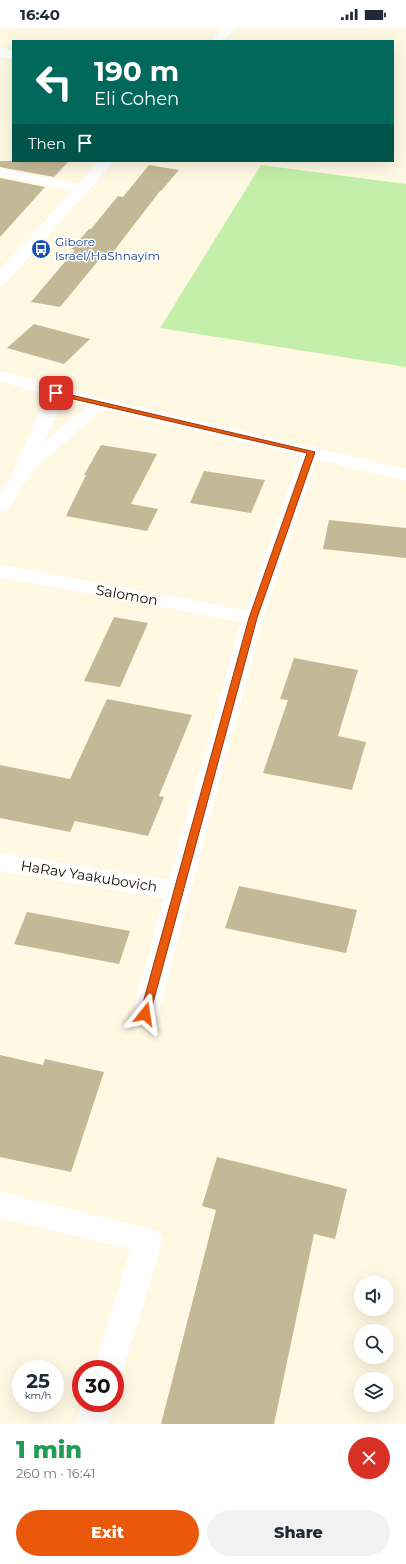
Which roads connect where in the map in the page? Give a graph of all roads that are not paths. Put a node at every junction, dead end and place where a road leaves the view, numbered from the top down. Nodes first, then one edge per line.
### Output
1 (230, 28) edge
2 (218, 40) edge
3 (0, 52) edge
4 (12, 55) edge
5 (106, 162) edge
6 (0, 172) edge
7 (82, 189) junction
8 (0, 280) edge
9 (0, 376) edge
10 (56, 393) junction
11 (99, 404) junction
12 (311, 452) junction
13 (23, 472) junction
14 (406, 475) edge
15 (0, 506) edge
16 (0, 571) edge
17 (253, 618) junction
18 (0, 862) edge
19 (177, 891) junction
20 (145, 1014) dead end
21 (0, 1205) edge
22 (112, 1360) edge
23 (95, 1412) edge
24 (92, 1424) edge

1 - 2 street
3 - 4 street
5 - 7 street
6 - 7 street
7 - 8 street
9 - 10 street
10 - 11 street
10 - 13 street
11 - 12 street
11 - 13 street
12 - 14 street
12 - 17 street
13 - 15 street
16 - 17 street, Salomon
17 - 19 street
18 - 19 street, HaRav Yaakubovich
19 - 20 street
21 - 22 street
23 - 24 street

